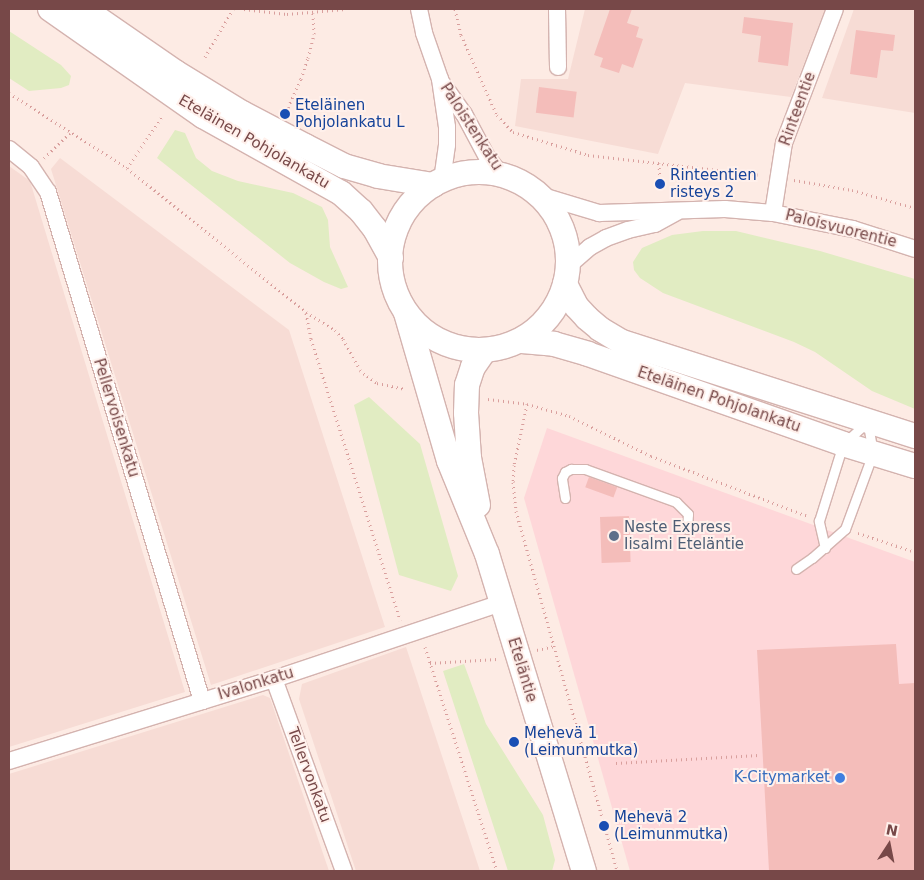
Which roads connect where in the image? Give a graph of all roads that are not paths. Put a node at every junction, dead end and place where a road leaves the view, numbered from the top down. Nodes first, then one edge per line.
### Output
1 (50, 9) edge
2 (84, 9) edge
3 (419, 9) edge
4 (557, 9) edge
5 (835, 9) edge
6 (558, 67) dead end
7 (440, 79) junction
8 (9, 149) edge
9 (502, 176) junction
10 (437, 182) junction
11 (539, 195) junction
12 (678, 212) junction
13 (773, 213) junction
14 (915, 249) edge
15 (391, 258) junction
16 (566, 275) junction
17 (406, 313) junction
18 (522, 340) junction
19 (484, 351) junction
20 (868, 421) junction
21 (915, 436) edge
22 (843, 444) junction
23 (874, 453) junction
24 (915, 466) edge
25 (565, 498) dead end
26 (687, 528) dead end
27 (824, 548) junction
28 (487, 554) junction
29 (796, 569) dead end
30 (501, 602) junction
31 (274, 679) junction
32 (202, 701) junction
33 (9, 762) edge
34 (344, 871) edge
35 (584, 871) edge

1 - 15 main road, Eteläinen Pohjolankatu
2 - 10 main road, Eteläinen Pohjolankatu
3 - 7 street, Paloistenkatu
4 - 6 street
5 - 13 street, Rinteentie
7 - 9 street, Paloistenkatu
7 - 10 street, Paloistenkatu
8 - 32 street, Pellervoisenkatu
9 - 10 main road
9 - 11 main road
10 - 15 main road
11 - 12 street, Paloisvuorentie
11 - 16 main road
12 - 13 street, Paloisvuorentie
12 - 16 street, Paloisvuorentie
13 - 14 street, Paloisvuorentie
15 - 17 main road
16 - 18 main road
16 - 20 main road, Eteläinen Pohjolankatu
17 - 19 main road
17 - 28 main road, Eteläntie
18 - 19 main road
18 - 22 main road, Eteläinen Pohjolankatu
19 - 28 main road, Eteläntie
20 - 21 main road, Eteläinen Pohjolankatu
20 - 22 lane
20 - 23 lane
22 - 23 main road, Eteläinen Pohjolankatu
22 - 27 lane
23 - 24 main road, Eteläinen Pohjolankatu
23 - 27 lane
25 - 26 lane
27 - 29 lane
28 - 30 main road, Eteläntie
30 - 31 street, Ivalonkatu
30 - 35 main road, Eteläntie
31 - 32 street, Ivalonkatu
31 - 34 street, Tellervonkatu
32 - 33 street, Ivalonkatu

